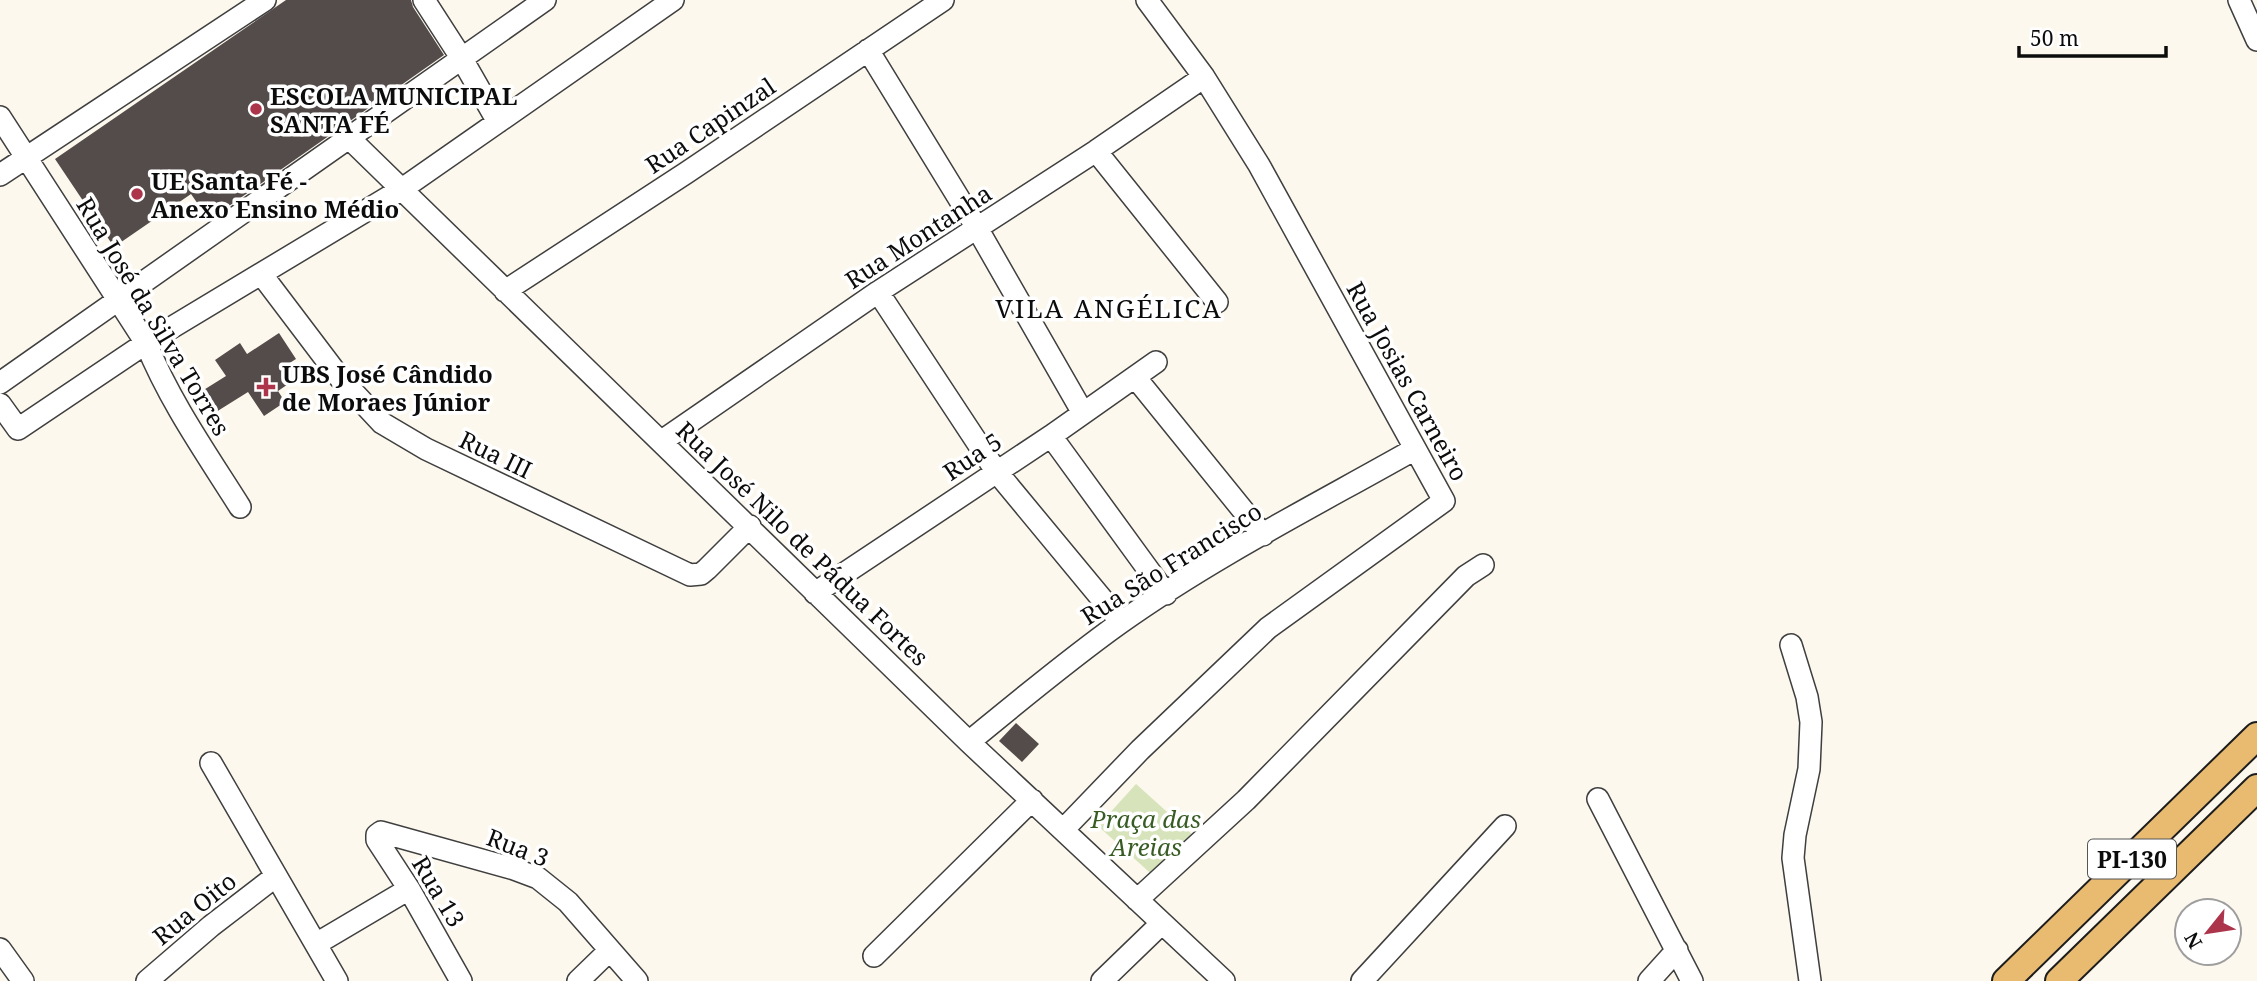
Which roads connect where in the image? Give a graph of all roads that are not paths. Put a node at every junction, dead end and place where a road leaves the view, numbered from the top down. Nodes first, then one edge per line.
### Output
1 (265, 0) edge
2 (424, 0) edge
3 (545, 0) edge
4 (673, 0) edge
5 (943, 0) edge
6 (1147, 0) edge
7 (2239, 0) edge
8 (2257, 40) edge
9 (868, 50) junction
10 (462, 59) junction
11 (1204, 76) junction
12 (0, 117) edge
13 (498, 122) junction
14 (350, 139) junction
15 (1096, 151) junction
16 (27, 157) junction
17 (0, 175) edge
18 (402, 189) junction
19 (977, 228) junction
20 (262, 275) junction
21 (505, 291) junction
22 (878, 292) junction
23 (118, 302) junction
24 (1217, 302) dead end
25 (146, 343) junction
26 (1156, 362) dead end
27 (1135, 377) junction
28 (0, 383) edge
29 (0, 404) edge
30 (1083, 413) junction
31 (1051, 436) junction
32 (662, 441) junction
33 (1415, 449) junction
34 (996, 471) junction
35 (240, 507) dead end
36 (750, 526) junction
37 (1263, 535) junction
38 (1483, 565) dead end
39 (815, 593) junction
40 (1166, 594) junction
41 (1121, 622) junction
42 (1791, 645) dead end
43 (2257, 736) edge
44 (969, 742) junction
45 (2232, 761) junction
46 (211, 763) dead end
47 (2257, 789) edge
48 (1598, 799) dead end
49 (1032, 800) junction
50 (1505, 826) dead end
51 (1063, 830) junction
52 (384, 832) joint
53 (276, 876) junction
54 (409, 889) junction
55 (1137, 900) junction
56 (1162, 923) junction
57 (316, 944) junction
58 (0, 949) edge
59 (610, 950) junction
60 (1677, 950) junction
61 (874, 956) dead end
62 (23, 981) edge
63 (146, 981) edge
64 (337, 981) edge
65 (461, 981) edge
66 (578, 981) edge
67 (637, 981) edge
68 (1102, 981) edge
69 (1224, 981) edge
70 (1362, 981) edge
71 (1649, 981) edge
72 (1692, 981) edge
73 (1810, 981) edge
74 (2006, 981) edge
75 (2059, 981) edge

1 - 16 street
2 - 10 street
3 - 10 street
4 - 13 street
5 - 9 street, Rua Capinzal
6 - 11 street, Rua Josias Carneiro
7 - 8 street
9 - 19 street
9 - 21 street, Rua Capinzal
10 - 13 street
10 - 14 street
11 - 15 street, Rua Montanha
11 - 33 street, Rua Josias Carneiro
12 - 16 street, Rua José da Silva Torres
13 - 18 street
14 - 18 street, Rua José Nilo de Pádua Fortes
14 - 23 street
15 - 19 street, Rua Montanha
15 - 24 street
16 - 17 street
16 - 23 street, Rua José da Silva Torres
18 - 20 street
18 - 21 street, Rua José Nilo de Pádua Fortes
19 - 22 street, Rua Montanha
19 - 30 street
20 - 25 street
20 - 36 street, Rua III
21 - 32 street, Rua José Nilo de Pádua Fortes
22 - 32 street, Rua Montanha
22 - 34 street
23 - 25 street, Rua José da Silva Torres
23 - 28 street
25 - 29 street
25 - 35 street, Rua José da Silva Torres
26 - 27 street, Rua 5
27 - 30 street, Rua 5
27 - 37 street
30 - 31 street, Rua 5
31 - 34 street, Rua 5
31 - 40 street
32 - 36 street, Rua José Nilo de Pádua Fortes
33 - 37 street, Rua São Francisco
33 - 51 street, Rua Josias Carneiro
34 - 39 street, Rua 5
34 - 41 street
36 - 39 street, Rua José Nilo de Pádua Fortes
37 - 40 street, Rua São Francisco
38 - 55 street
39 - 44 street, Rua José Nilo de Pádua Fortes
40 - 41 street, Rua São Francisco
41 - 44 street, Rua São Francisco
42 - 73 street
43 - 45 main road, PI-130
44 - 49 street, Rua José Nilo de Pádua Fortes
45 - 47 main road
45 - 74 main road, PI-130
46 - 53 street
47 - 75 main road, PI-130
48 - 60 street
49 - 51 street, Rua José Nilo de Pádua Fortes
49 - 61 street
50 - 70 street
51 - 55 street, Rua José Nilo de Pádua Fortes
52 - 54 street, Rua 13
52 - 59 street, Rua 3
53 - 57 street
53 - 63 street, Rua Oito
54 - 57 street
54 - 65 street, Rua 13
55 - 56 street, Rua José Nilo de Pádua Fortes
56 - 68 street
56 - 69 street, Rua José Nilo de Pádua Fortes
57 - 64 street
58 - 62 street
59 - 66 street
59 - 67 street, Rua 3
60 - 71 street
60 - 72 street

